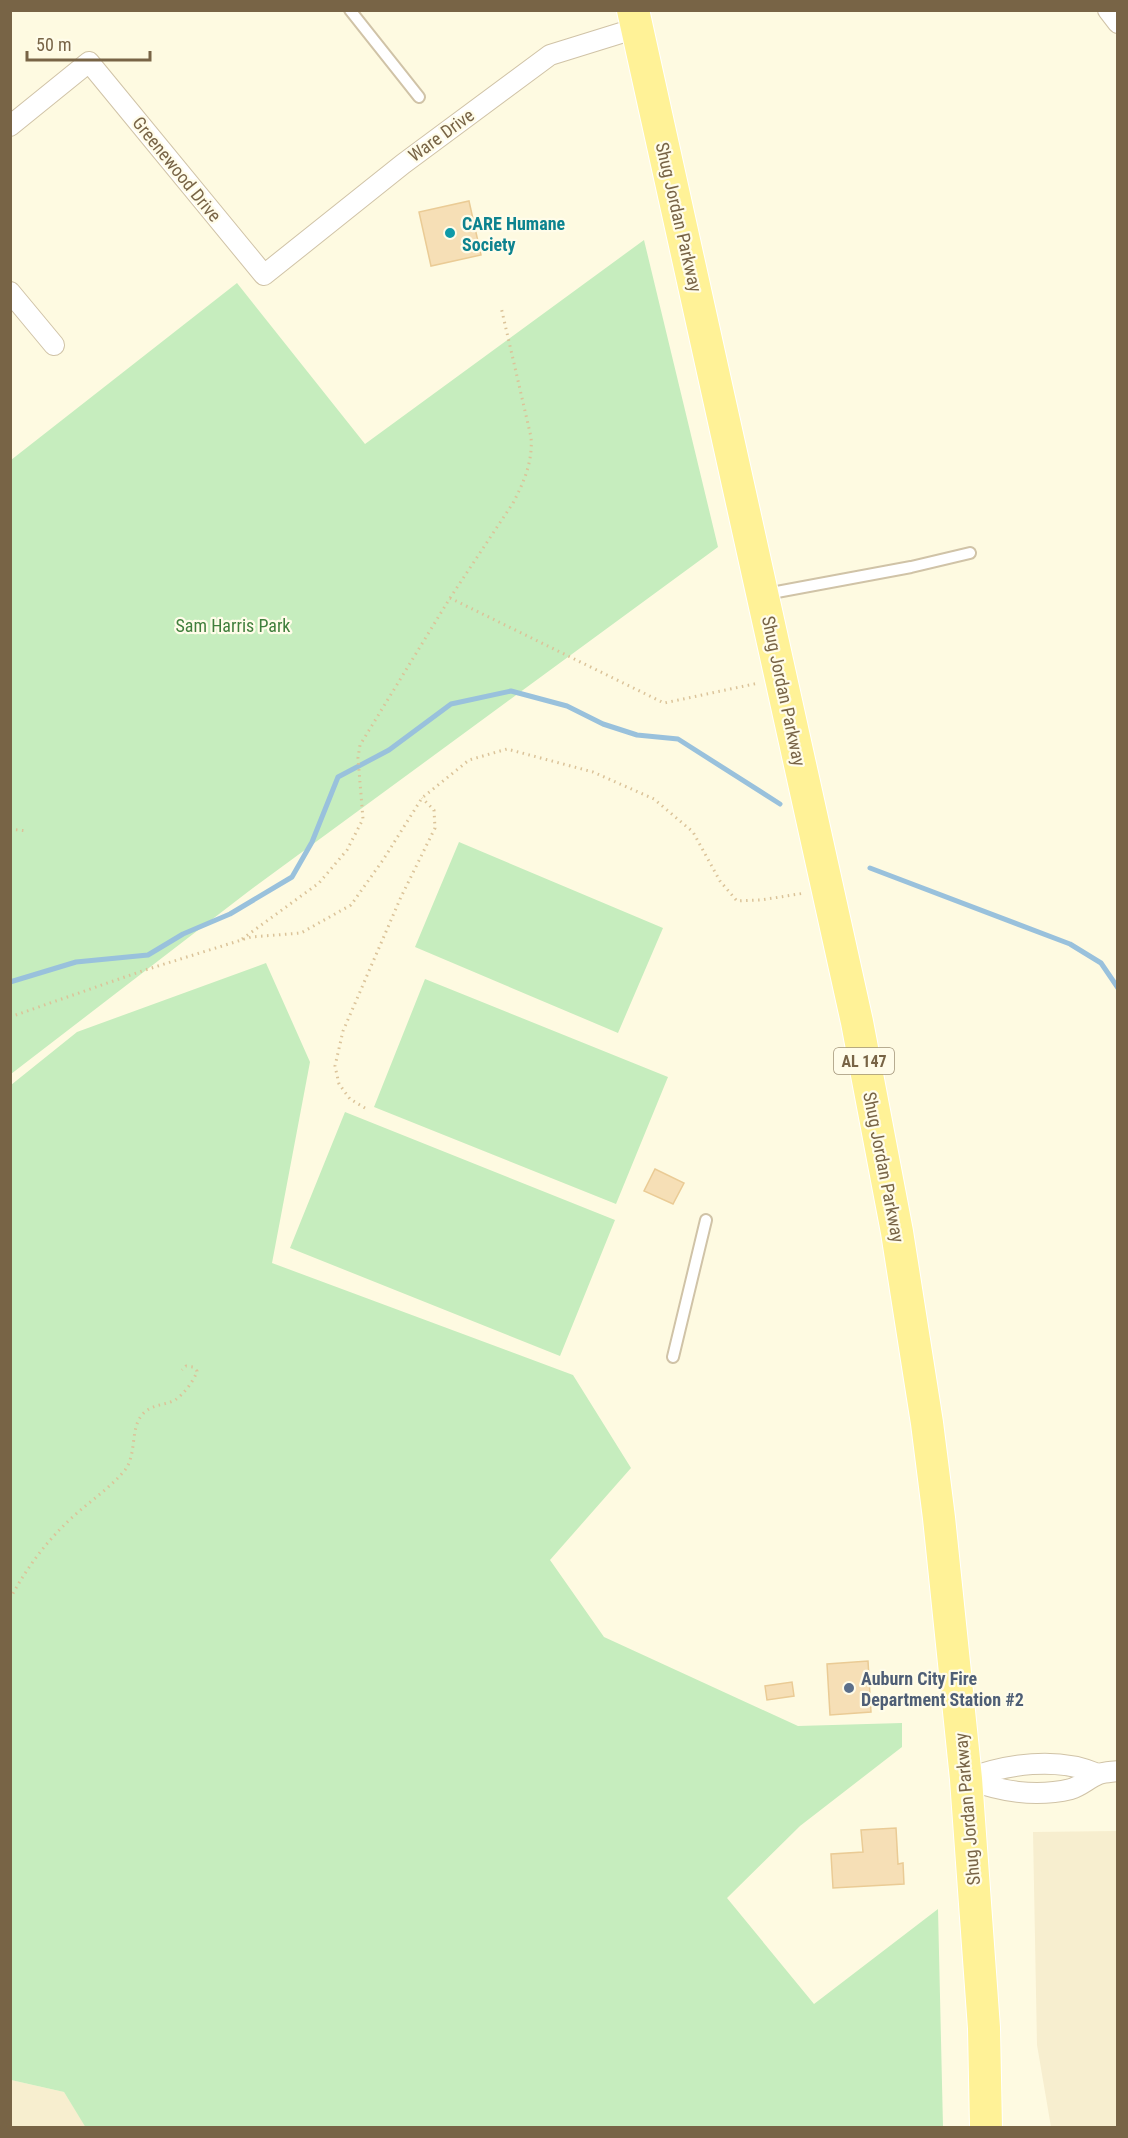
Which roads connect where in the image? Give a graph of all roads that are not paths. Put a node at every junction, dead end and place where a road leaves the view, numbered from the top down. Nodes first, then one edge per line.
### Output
1 (350, 10) edge
2 (1108, 10) edge
3 (635, 19) edge
4 (1118, 23) edge
5 (419, 97) dead end
6 (10, 126) edge
7 (264, 275) joint
8 (10, 292) edge
9 (54, 345) dead end
10 (970, 553) dead end
11 (763, 594) junction
12 (706, 1220) dead end
13 (673, 1357) dead end
14 (1108, 1773) edge
15 (966, 1779) junction
16 (986, 2127) edge

1 - 5 lane
2 - 4 street
3 - 7 street, Ware Drive
3 - 11 main road, Shug Jordan Parkway / AL 147
6 - 7 street, Greenewood Drive
8 - 9 street
10 - 11 lane
11 - 15 main road, Shug Jordan Parkway / AL 147
12 - 13 lane
14 - 15 street
14 - 15 street
15 - 16 main road, Shug Jordan Parkway / AL 147

